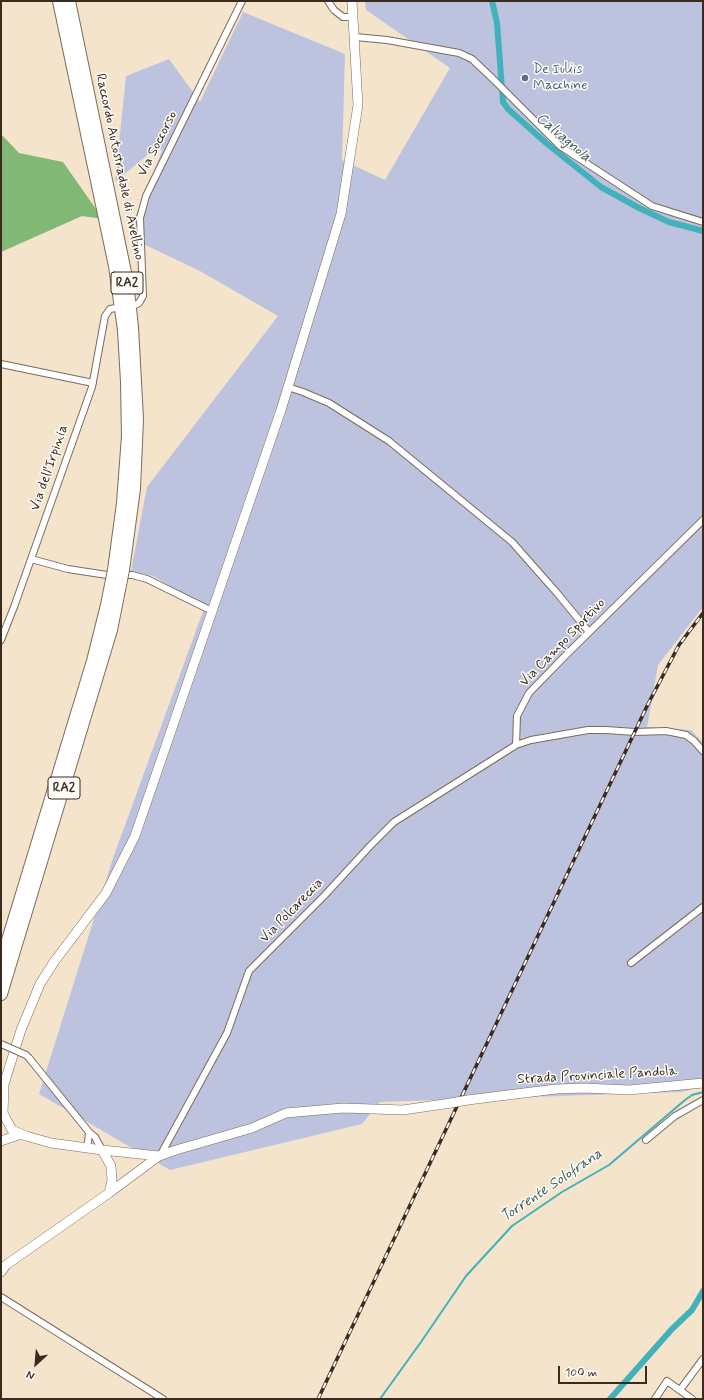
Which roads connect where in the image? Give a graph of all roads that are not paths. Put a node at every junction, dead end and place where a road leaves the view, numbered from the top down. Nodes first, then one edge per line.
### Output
1 (59, 1) edge
2 (69, 1) edge
3 (242, 1) edge
4 (328, 1) edge
5 (352, 1) edge
6 (353, 17) junction
7 (355, 37) junction
8 (703, 222) edge
9 (135, 305) dead end
10 (116, 308) dead end
11 (1, 364) edge
12 (93, 383) junction
13 (288, 387) junction
14 (703, 520) edge
15 (31, 559) junction
16 (118, 575) junction
17 (212, 611) junction
18 (589, 632) junction
19 (1, 640) edge
20 (516, 745) junction
21 (703, 751) edge
22 (703, 907) edge
23 (1, 963) edge
24 (631, 963) dead end
25 (1, 994) edge
26 (1, 1044) edge
27 (703, 1083) edge
28 (2, 1090) edge
29 (703, 1100) edge
30 (90, 1132) junction
31 (21, 1134) junction
32 (646, 1140) dead end
33 (1, 1141) edge
34 (86, 1148) junction
35 (102, 1150) junction
36 (159, 1156) junction
37 (109, 1193) junction
38 (6, 1262) edge
39 (1, 1272) edge
40 (1, 1297) edge
41 (703, 1359) edge
42 (680, 1390) junction
43 (163, 1399) edge
44 (655, 1399) edge
45 (692, 1399) edge

1 - 16 highway, Raccordo Autostradale di Avellino / RA2
2 - 16 highway, Raccordo Autostradale di Avellino / RA2
3 - 9 street, Via Soccorso
4 - 6 street
5 - 6 street
6 - 7 street
7 - 8 street
7 - 13 street
10 - 12 street, Via dell'Irpinia
11 - 12 street
12 - 15 street, Via dell'Irpinia
13 - 17 street
13 - 18 street
14 - 18 street, Via Campo Sportivo
15 - 17 street
15 - 19 street, Via dell'Irpinia
16 - 23 highway, Raccordo Autostradale di Avellino / RA2
16 - 25 highway, Raccordo Autostradale di Avellino / RA2
17 - 28 street
18 - 20 street, Via Campo Sportivo
20 - 21 street
20 - 36 street, Via Polcareccia
22 - 24 street
26 - 30 street, bridge
27 - 36 street, Strada Provinciale Pandola, bridge
28 - 31 street
29 - 32 street
30 - 34 street
30 - 35 street
31 - 33 street
31 - 34 street
34 - 35 street
35 - 36 street
35 - 37 street
36 - 37 street
37 - 38 street
38 - 39 street
40 - 43 street
41 - 42 street
42 - 44 street
42 - 45 street

